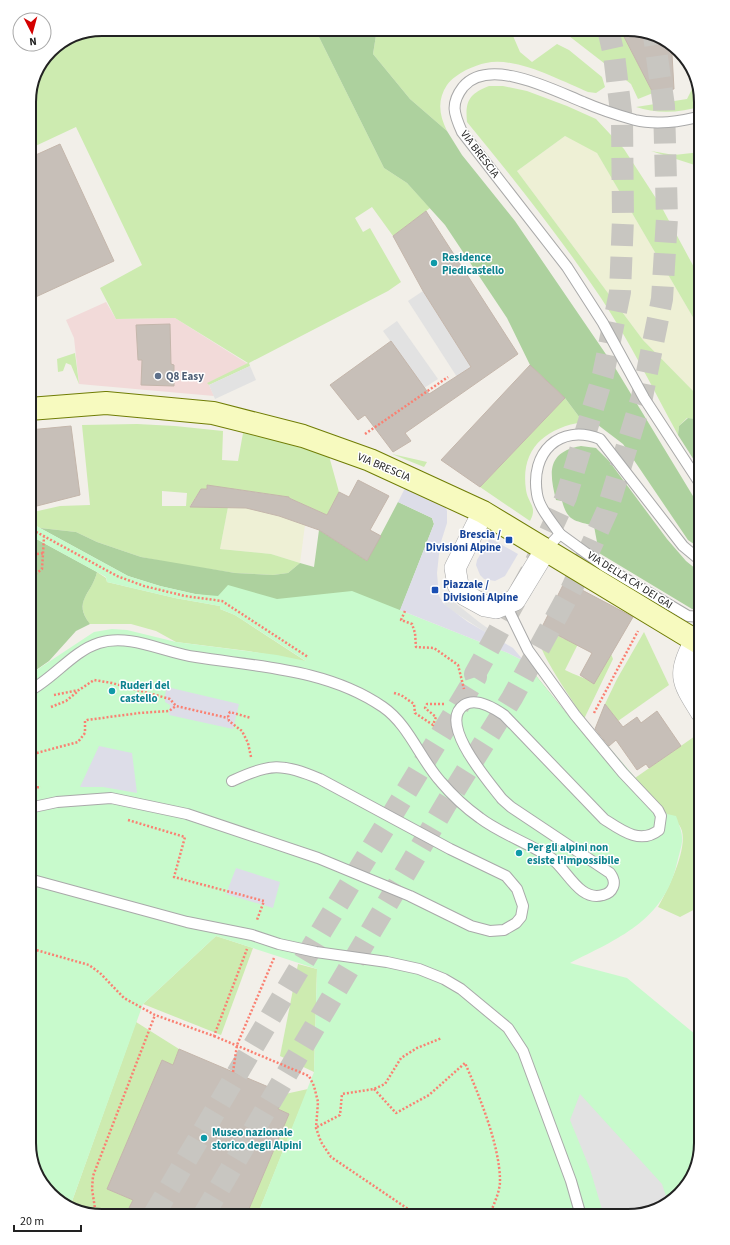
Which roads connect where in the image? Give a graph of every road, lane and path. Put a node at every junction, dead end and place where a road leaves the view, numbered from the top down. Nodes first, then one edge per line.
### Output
1 (694, 118) edge
2 (448, 377) dead end
3 (36, 408) edge
4 (360, 437) dead end
5 (694, 474) edge
6 (483, 512) junction
7 (36, 532) edge
8 (44, 537) junction
9 (553, 542) junction
10 (44, 553) junction
11 (36, 554) edge
12 (694, 555) edge
13 (36, 574) edge
14 (506, 605) junction
15 (404, 611) dead end
16 (694, 616) edge
17 (639, 630) dead end
18 (694, 639) edge
19 (694, 647) edge
20 (311, 659) dead end
21 (36, 686) edge
22 (79, 690) junction
23 (47, 697) dead end
24 (694, 701) edge
25 (465, 704) junction
26 (176, 706) junction
27 (51, 707) dead end
28 (228, 718) junction
29 (251, 718) dead end
30 (588, 732) junction
31 (36, 753) edge
32 (252, 761) dead end
33 (232, 781) dead end
34 (36, 806) edge
35 (159, 829) dead end
36 (36, 881) edge
37 (252, 935) junction
38 (36, 950) edge
39 (270, 967) dead end
40 (155, 1015) junction
41 (214, 1036) junction
42 (442, 1038) dead end
43 (237, 1045) junction
44 (233, 1072) dead end
45 (374, 1089) junction
46 (316, 1128) junction
47 (95, 1209) edge
48 (407, 1209) edge
49 (491, 1209) edge
50 (579, 1209) edge

1 - 5 lane, VIA BRESCIA
2 - 4 path
3 - 6 street, VIA BRESCIA
6 - 9 street, VIA BRESCIA
6 - 14 street
7 - 8 path
8 - 10 path
8 - 20 path
9 - 12 lane, VIA BRESCIA
9 - 14 street
9 - 16 lane, VIA DELLA CA' DEI GAI
9 - 18 street, VIA BRESCIA
10 - 11 path
10 - 13 path
14 - 30 lane
15 - 25 path
17 - 30 path
19 - 24 street
21 - 25 lane
22 - 23 path
22 - 26 path
22 - 27 path
25 - 30 lane
26 - 28 path
26 - 31 path
28 - 29 path
28 - 32 path
33 - 34 lane
35 - 37 path
36 - 37 lane
37 - 41 path
37 - 50 lane
38 - 40 path
39 - 43 path
40 - 41 path
40 - 47 path
41 - 43 path
42 - 45 path
43 - 44 path
43 - 46 path
45 - 46 path
45 - 49 path
46 - 48 path

